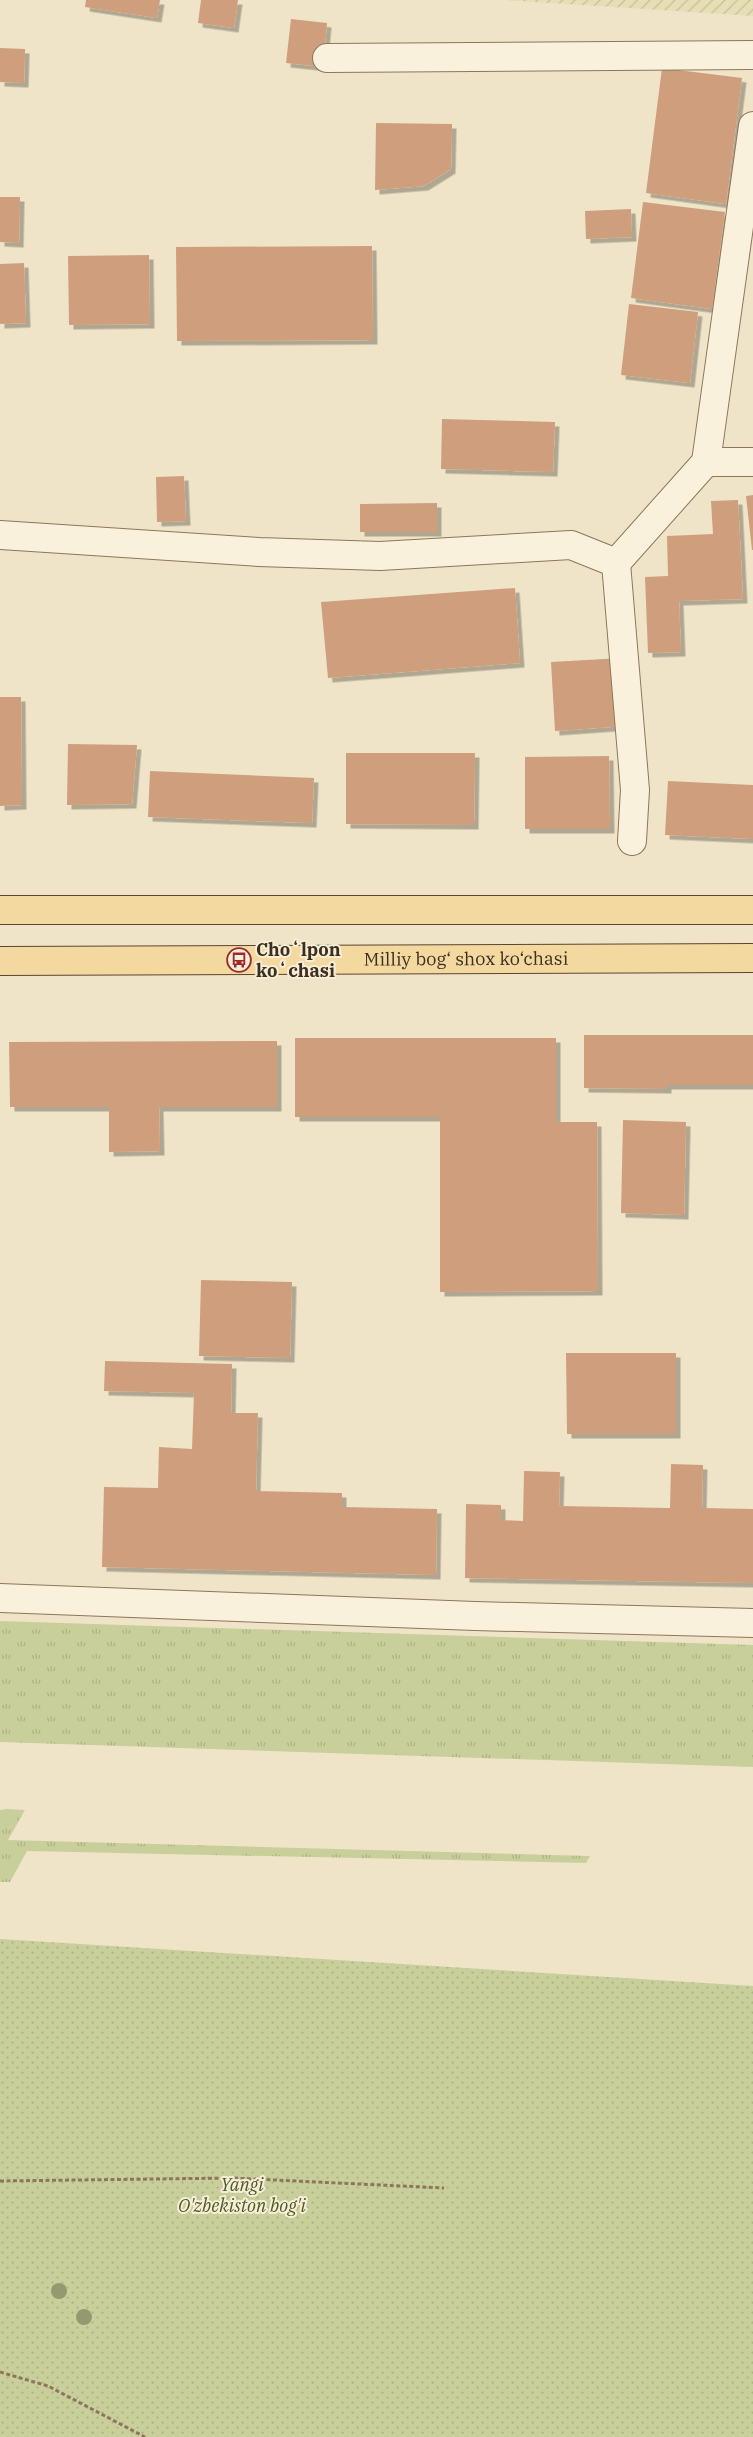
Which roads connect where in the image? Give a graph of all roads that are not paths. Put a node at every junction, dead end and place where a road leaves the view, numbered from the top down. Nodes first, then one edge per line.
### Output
1 (753, 55) edge
2 (327, 58) dead end
3 (753, 126) edge
4 (706, 462) junction
5 (753, 462) edge
6 (0, 535) edge
7 (616, 563) junction
8 (632, 840) dead end
9 (0, 910) edge
10 (753, 910) edge
11 (753, 958) edge
12 (0, 961) edge
13 (0, 1598) edge
14 (753, 1623) edge

1 - 2 street
3 - 4 street
4 - 5 street
4 - 7 street
6 - 7 street
7 - 8 street
9 - 10 main road
11 - 12 main road, Milliy bog‘ shox ko‘chasi
13 - 14 street

